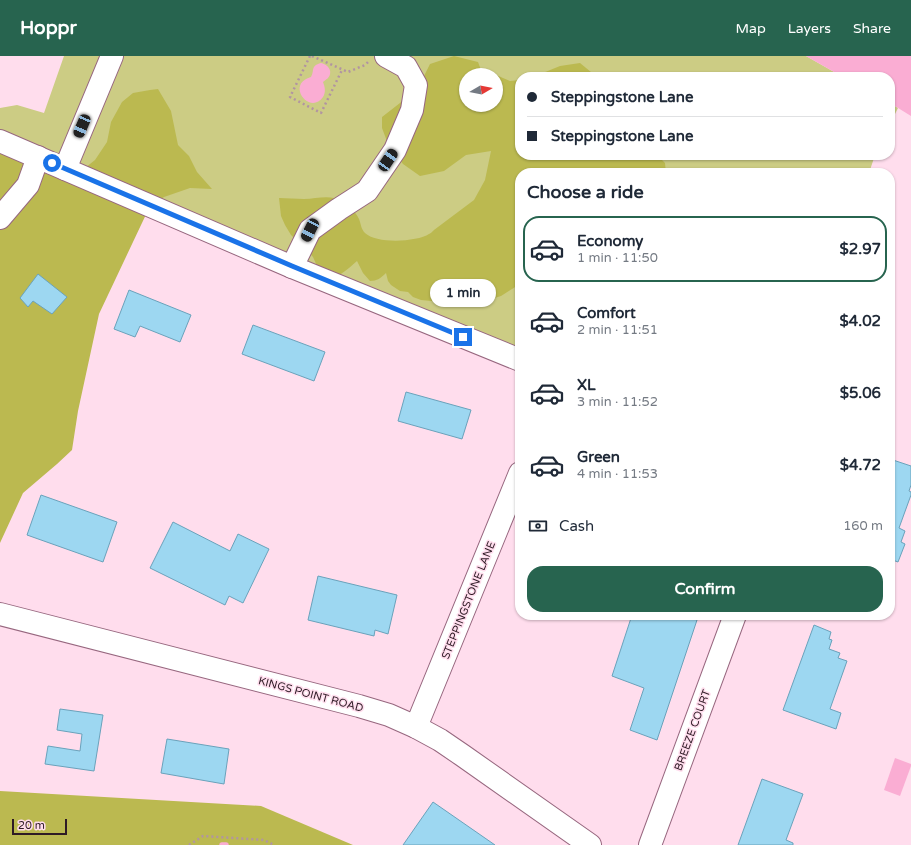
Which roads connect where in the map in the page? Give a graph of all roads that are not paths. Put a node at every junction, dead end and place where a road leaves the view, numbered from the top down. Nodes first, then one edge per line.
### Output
1 (112, 56) edge
2 (377, 58) edge
3 (0, 141) edge
4 (38, 158) junction
5 (65, 169) junction
6 (0, 218) edge
7 (292, 266) junction
8 (515, 358) edge
9 (515, 484) edge
10 (0, 614) edge
11 (733, 620) edge
12 (416, 727) junction
13 (590, 845) edge
14 (650, 845) edge

1 - 5 street
2 - 7 street
3 - 4 street
4 - 5 street
4 - 6 street
5 - 7 street
7 - 8 street
9 - 12 street, STEPPINGSTONE LANE
10 - 12 street, KINGS POINT ROAD
11 - 14 street, BREEZE COURT
12 - 13 street, KINGS POINT ROAD

